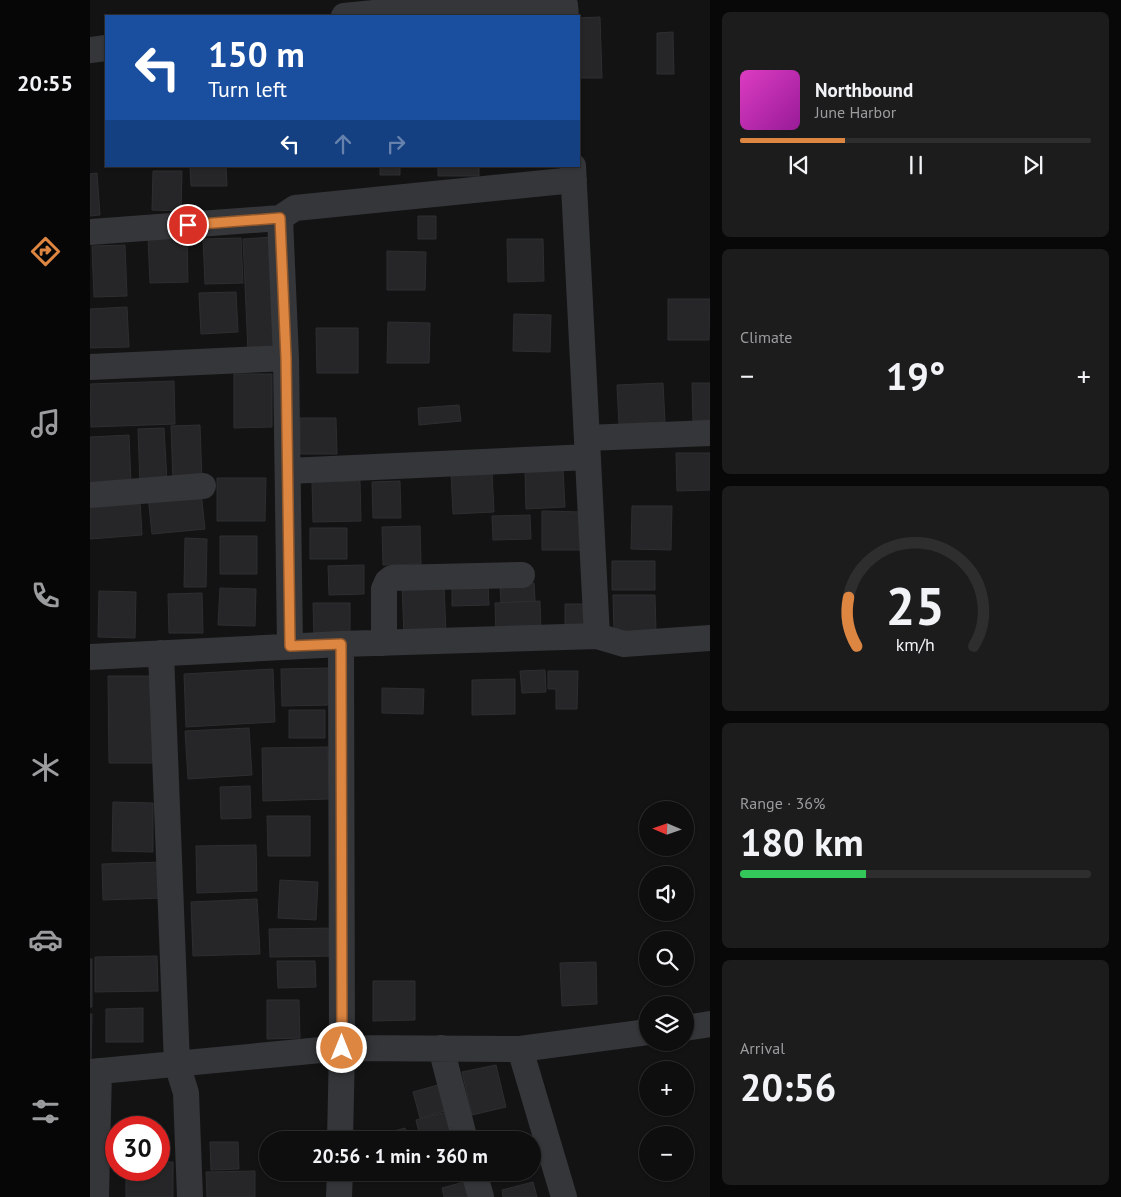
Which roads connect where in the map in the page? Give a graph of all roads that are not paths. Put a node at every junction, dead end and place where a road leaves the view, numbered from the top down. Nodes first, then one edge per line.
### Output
1 (462, 2) edge
2 (386, 14) edge
3 (365, 15) edge
4 (566, 15) edge
5 (105, 48) edge
6 (90, 50) edge
7 (573, 173) edge
8 (280, 218) junction
9 (90, 232) edge
10 (286, 358) junction
11 (90, 367) edge
12 (710, 433) edge
13 (587, 448) junction
14 (288, 471) junction
15 (203, 486) dead end
16 (90, 496) edge
17 (522, 575) dead end
18 (597, 636) junction
19 (710, 638) edge
20 (384, 643) junction
21 (341, 644) junction
22 (290, 646) junction
23 (162, 653) junction
24 (90, 657) edge
25 (710, 1024) edge
26 (694, 1027) edge
27 (639, 1033) edge
28 (342, 1048) junction
29 (441, 1048) junction
30 (520, 1049) junction
31 (177, 1064) junction
32 (95, 1072) edge
33 (340, 1131) edge
34 (463, 1131) edge
35 (340, 1181) edge
36 (477, 1181) edge
37 (96, 1197) edge
38 (190, 1197) edge
39 (339, 1197) edge
40 (481, 1197) edge
41 (564, 1197) edge

1 - 2 street
1 - 4 street
2 - 3 street
5 - 6 street
7 - 8 street
7 - 13 street
8 - 9 street
8 - 10 street
10 - 11 street
10 - 14 street
12 - 13 street
13 - 14 street
13 - 18 street
14 - 22 street
15 - 16 street
17 - 20 street
18 - 19 street
18 - 20 street
20 - 21 street
21 - 22 street
21 - 28 street
22 - 23 street
23 - 24 street
23 - 31 street
25 - 26 street
27 - 30 street
28 - 29 street
28 - 31 street
28 - 33 street
29 - 30 street
29 - 34 street
30 - 41 street
31 - 32 street
31 - 38 street
32 - 37 street
35 - 39 street
36 - 40 street

